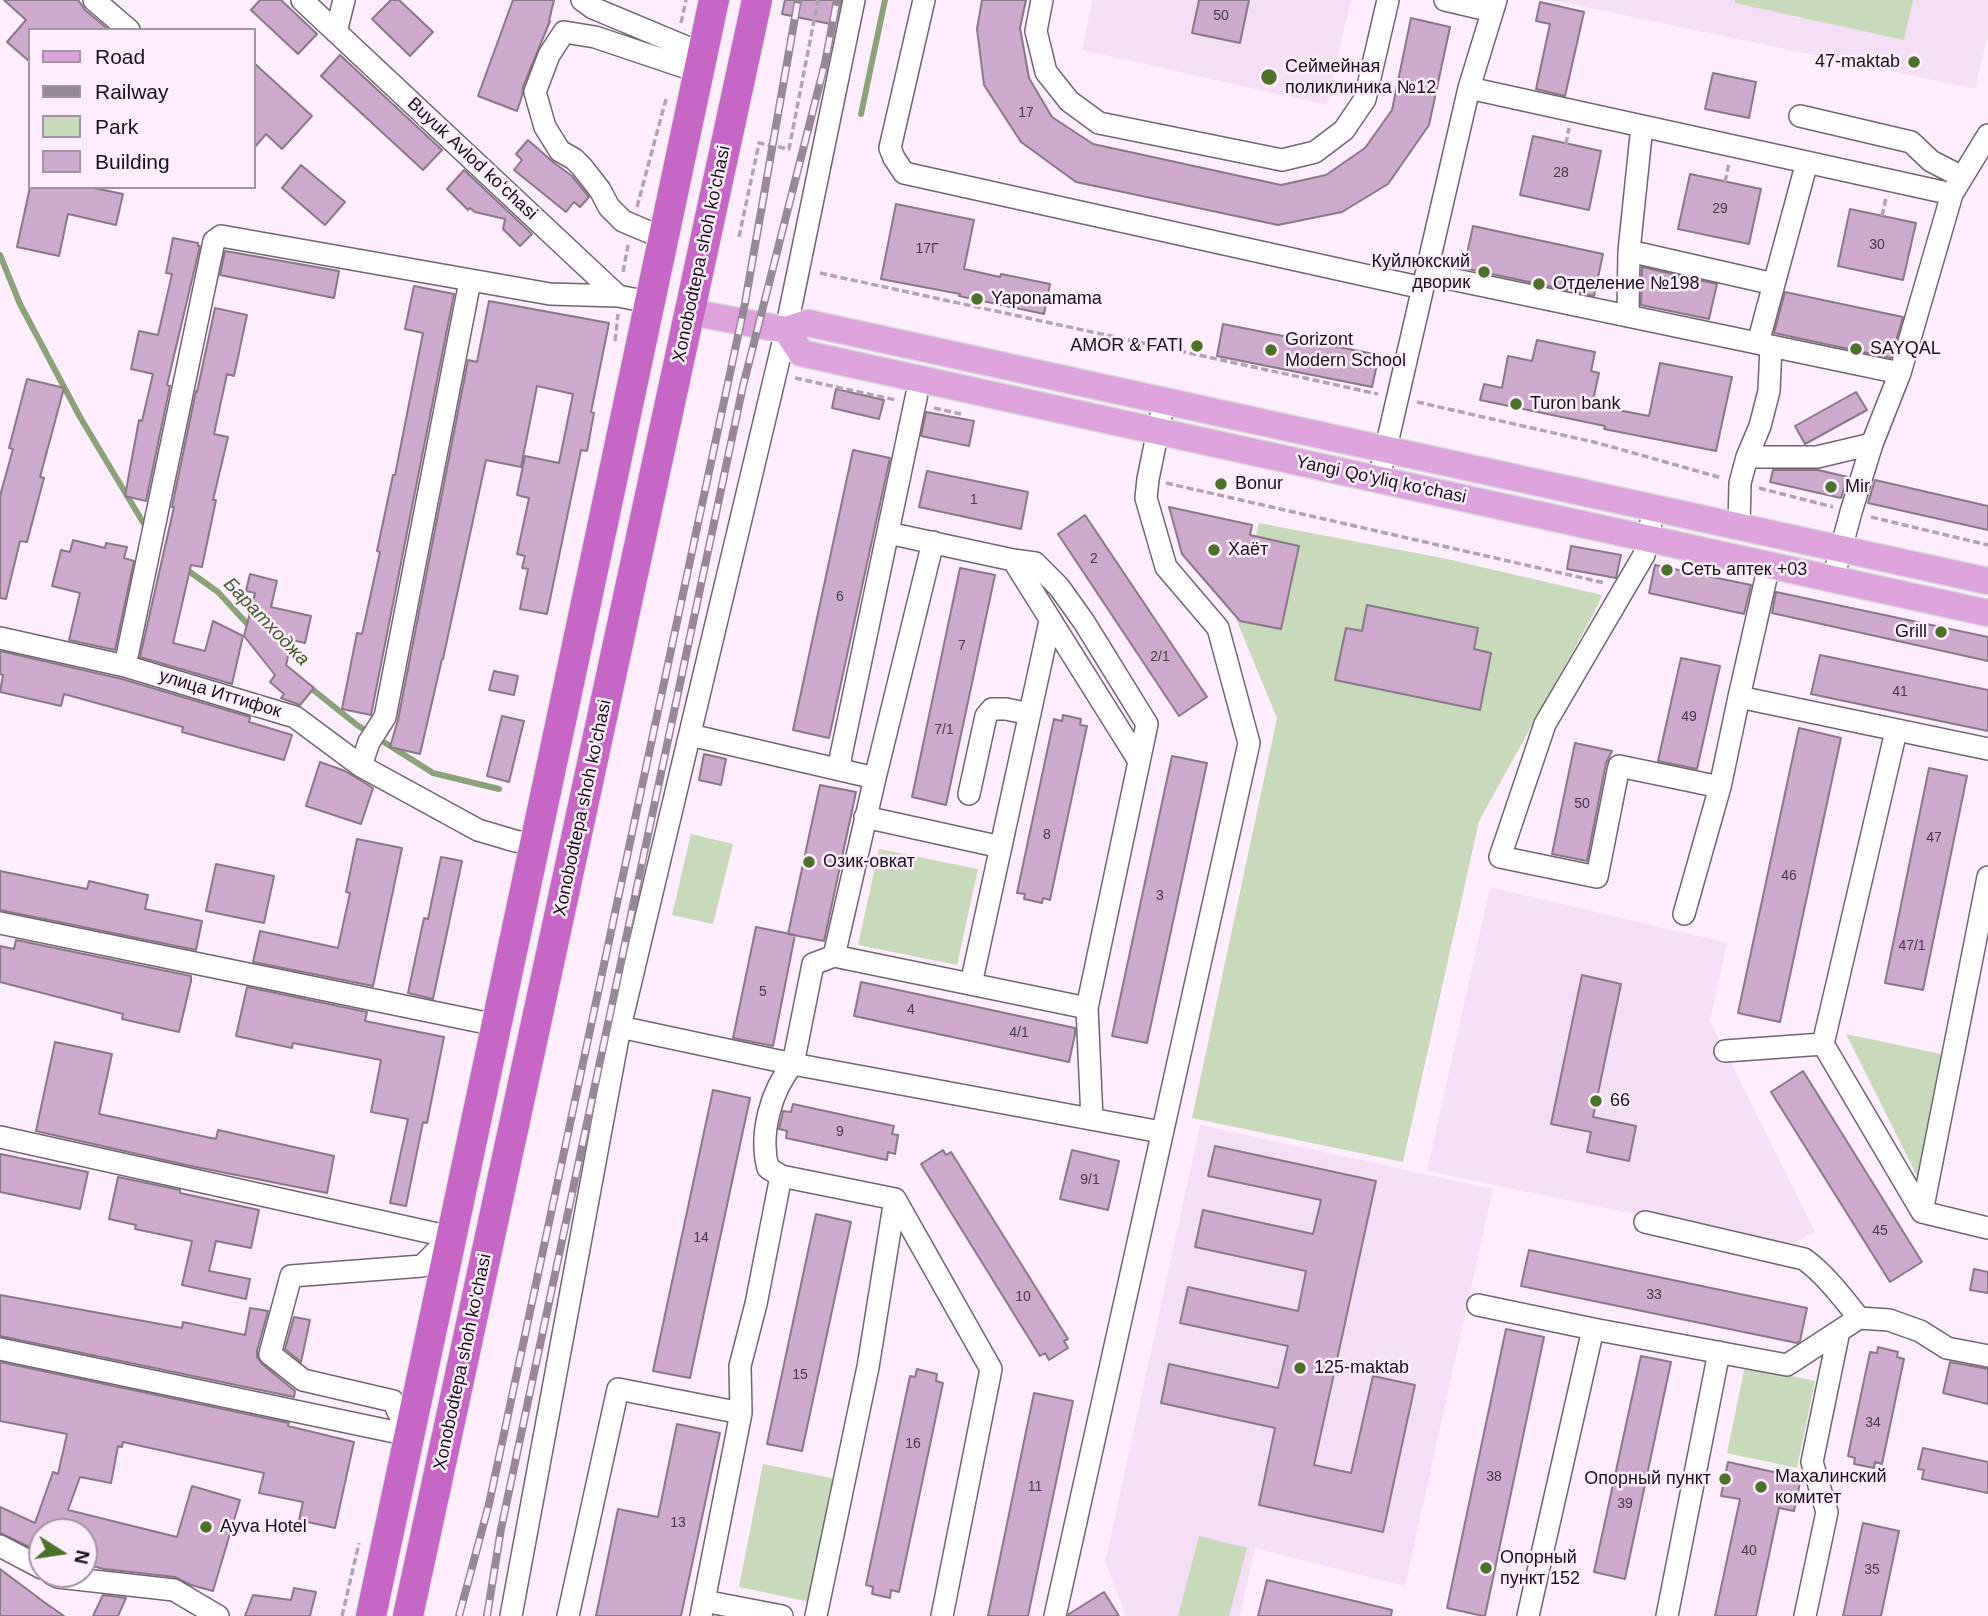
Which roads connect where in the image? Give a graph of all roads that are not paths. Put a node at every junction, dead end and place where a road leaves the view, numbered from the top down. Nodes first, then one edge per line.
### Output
1 (94, 0) edge
2 (302, 0) edge
3 (344, 0) edge
4 (582, 0) edge
5 (714, 0) edge
6 (757, 0) edge
7 (853, 0) edge
8 (924, 0) edge
9 (1042, 0) edge
10 (1388, 0) edge
11 (1445, 0) edge
12 (1494, 6) edge
13 (127, 28) edge
14 (336, 32) junction
15 (701, 63) junction
16 (1469, 89) junction
17 (1800, 117) dead end
18 (1642, 126) junction
19 (1988, 135) edge
20 (1807, 162) junction
21 (1957, 186) junction
22 (663, 238) junction
23 (1629, 251) junction
24 (470, 281) junction
25 (1425, 281) junction
26 (1774, 284) junction
27 (618, 296) junction
28 (649, 302) junction
29 (690, 312) junction
30 (1628, 315) junction
31 (786, 330) junction
32 (1765, 344) junction
33 (1900, 373) junction
34 (918, 391) junction
35 (1164, 401) junction
36 (1158, 431) junction
37 (1872, 444) junction
38 (1385, 449) junction
39 (1747, 457) junction
40 (1379, 478) junction
41 (1654, 508) junction
42 (1739, 526) junction
43 (888, 533) junction
44 (1647, 538) junction
45 (933, 542) junction
46 (1841, 549) junction
47 (1013, 559) junction
48 (1769, 565) junction
49 (1833, 579) junction
50 (1988, 581) edge
51 (1988, 612) edge
52 (1050, 621) junction
53 (0, 638) edge
54 (125, 666) junction
55 (1738, 697) junction
56 (1030, 714) junction
57 (1896, 730) junction
58 (690, 735) junction
59 (1988, 749) edge
60 (1139, 761) junction
61 (360, 766) junction
62 (840, 769) junction
63 (876, 778) junction
64 (1720, 787) junction
65 (969, 794) dead end
66 (865, 817) junction
67 (534, 844) junction
68 (1001, 847) junction
69 (1988, 877) edge
70 (1684, 914) dead end
71 (0, 923) edge
72 (834, 956) junction
73 (971, 984) junction
74 (1087, 1008) junction
75 (496, 1025) junction
76 (620, 1027) junction
77 (1823, 1044) junction
78 (1725, 1051) dead end
79 (793, 1063) junction
80 (1092, 1119) junction
81 (1161, 1132) junction
82 (0, 1137) edge
83 (781, 1176) junction
84 (895, 1199) junction
85 (1922, 1212) junction
86 (1645, 1222) dead end
87 (1988, 1228) edge
88 (451, 1237) junction
89 (1478, 1304) dead end
90 (1859, 1318) junction
91 (1593, 1329) junction
92 (1839, 1331) junction
93 (0, 1349) edge
94 (1719, 1352) junction
95 (1988, 1356) edge
96 (741, 1413) junction
97 (409, 1435) junction
98 (0, 1546) edge
99 (28, 1561) edge
100 (98, 1581) edge
101 (702, 1608) edge
102 (218, 1616) edge
103 (371, 1616) edge
104 (408, 1616) edge
105 (511, 1616) edge
106 (568, 1616) edge
107 (782, 1616) edge
108 (816, 1616) edge
109 (942, 1616) edge
110 (1055, 1616) edge
111 (1528, 1616) edge
112 (1667, 1616) edge
113 (1805, 1616) edge

1 - 13 street
2 - 14 street, Buyuk Avlod koʻchasi
3 - 14 street
4 - 15 street
5 - 15 highway
6 - 29 highway, Xonobodtepa shoh ko'chasi
7 - 31 street
8 - 25 street
9 - 10 street
11 - 12 street
12 - 16 street
14 - 27 street, Buyuk Avlod koʻchasi
15 - 22 highway
15 - 22 street
16 - 18 street
16 - 25 street
17 - 21 street
18 - 20 street
18 - 23 street
19 - 21 street
20 - 21 street
20 - 26 street
21 - 33 street
22 - 28 highway
23 - 26 street
23 - 30 street
24 - 27 street
24 - 54 street
24 - 61 street
25 - 30 street
25 - 38 street
26 - 32 street
27 - 28 street
28 - 29 highway
28 - 67 highway
29 - 31 main road, Yangi Qo'yliq ko'chasi
29 - 104 highway, Xonobodtepa shoh ko'chasi
30 - 32 street
31 - 34 main road, Yangi Qo'yliq ko'chasi
31 - 35 main road, Yangi Qo'yliq ko'chasi
31 - 58 street
32 - 33 street
32 - 39 street
33 - 37 street
34 - 36 main road, Yangi Qo'yliq ko'chasi
34 - 43 street
35 - 36 street
35 - 38 main road, Yangi Qo'yliq ko'chasi
36 - 40 main road, Yangi Qo'yliq ko'chasi
36 - 81 street
37 - 39 street
37 - 46 street
38 - 40 street
38 - 41 main road, Yangi Qo'yliq ko'chasi
39 - 42 street
40 - 44 main road, Yangi Qo'yliq ko'chasi
41 - 42 main road, Yangi Qo'yliq ko'chasi
41 - 44 street
42 - 46 main road, Yangi Qo'yliq ko'chasi
43 - 45 street
43 - 62 street
44 - 48 main road, Yangi Qo'yliq ko'chasi
44 - 64 street
45 - 47 street
45 - 63 street
46 - 49 street
46 - 50 main road, Yangi Qo'yliq ko'chasi
47 - 52 street
47 - 60 street
48 - 49 main road, Yangi Qo'yliq ko'chasi
48 - 55 street
49 - 51 main road, Yangi Qo'yliq ko'chasi
52 - 56 street
52 - 60 street
53 - 54 street, улица Иттифок
54 - 61 street, улица Иттифок
55 - 57 street
55 - 64 street
56 - 65 street
56 - 68 street
57 - 59 street
57 - 77 street
58 - 62 street
58 - 76 street
60 - 74 street
61 - 67 street, улица Иттифок
62 - 63 street
63 - 66 street
64 - 70 street
66 - 68 street
66 - 72 street
67 - 75 highway
68 - 73 street
69 - 85 street
71 - 75 street
72 - 73 street
72 - 79 street
73 - 74 street
74 - 80 street
75 - 88 highway
76 - 79 street
76 - 105 street
77 - 78 street
77 - 85 street
79 - 80 street
79 - 83 street
80 - 81 street
81 - 110 street
82 - 88 street
83 - 84 street
83 - 96 street
84 - 108 street
84 - 109 street
85 - 87 street
86 - 90 street
88 - 97 highway
88 - 97 street
89 - 91 street
90 - 92 street
90 - 95 street
91 - 94 street
91 - 111 street
92 - 94 street
92 - 113 street
93 - 97 street
94 - 112 street
96 - 101 street
96 - 106 street
97 - 103 highway
98 - 99 street
100 - 102 street
101 - 107 street

